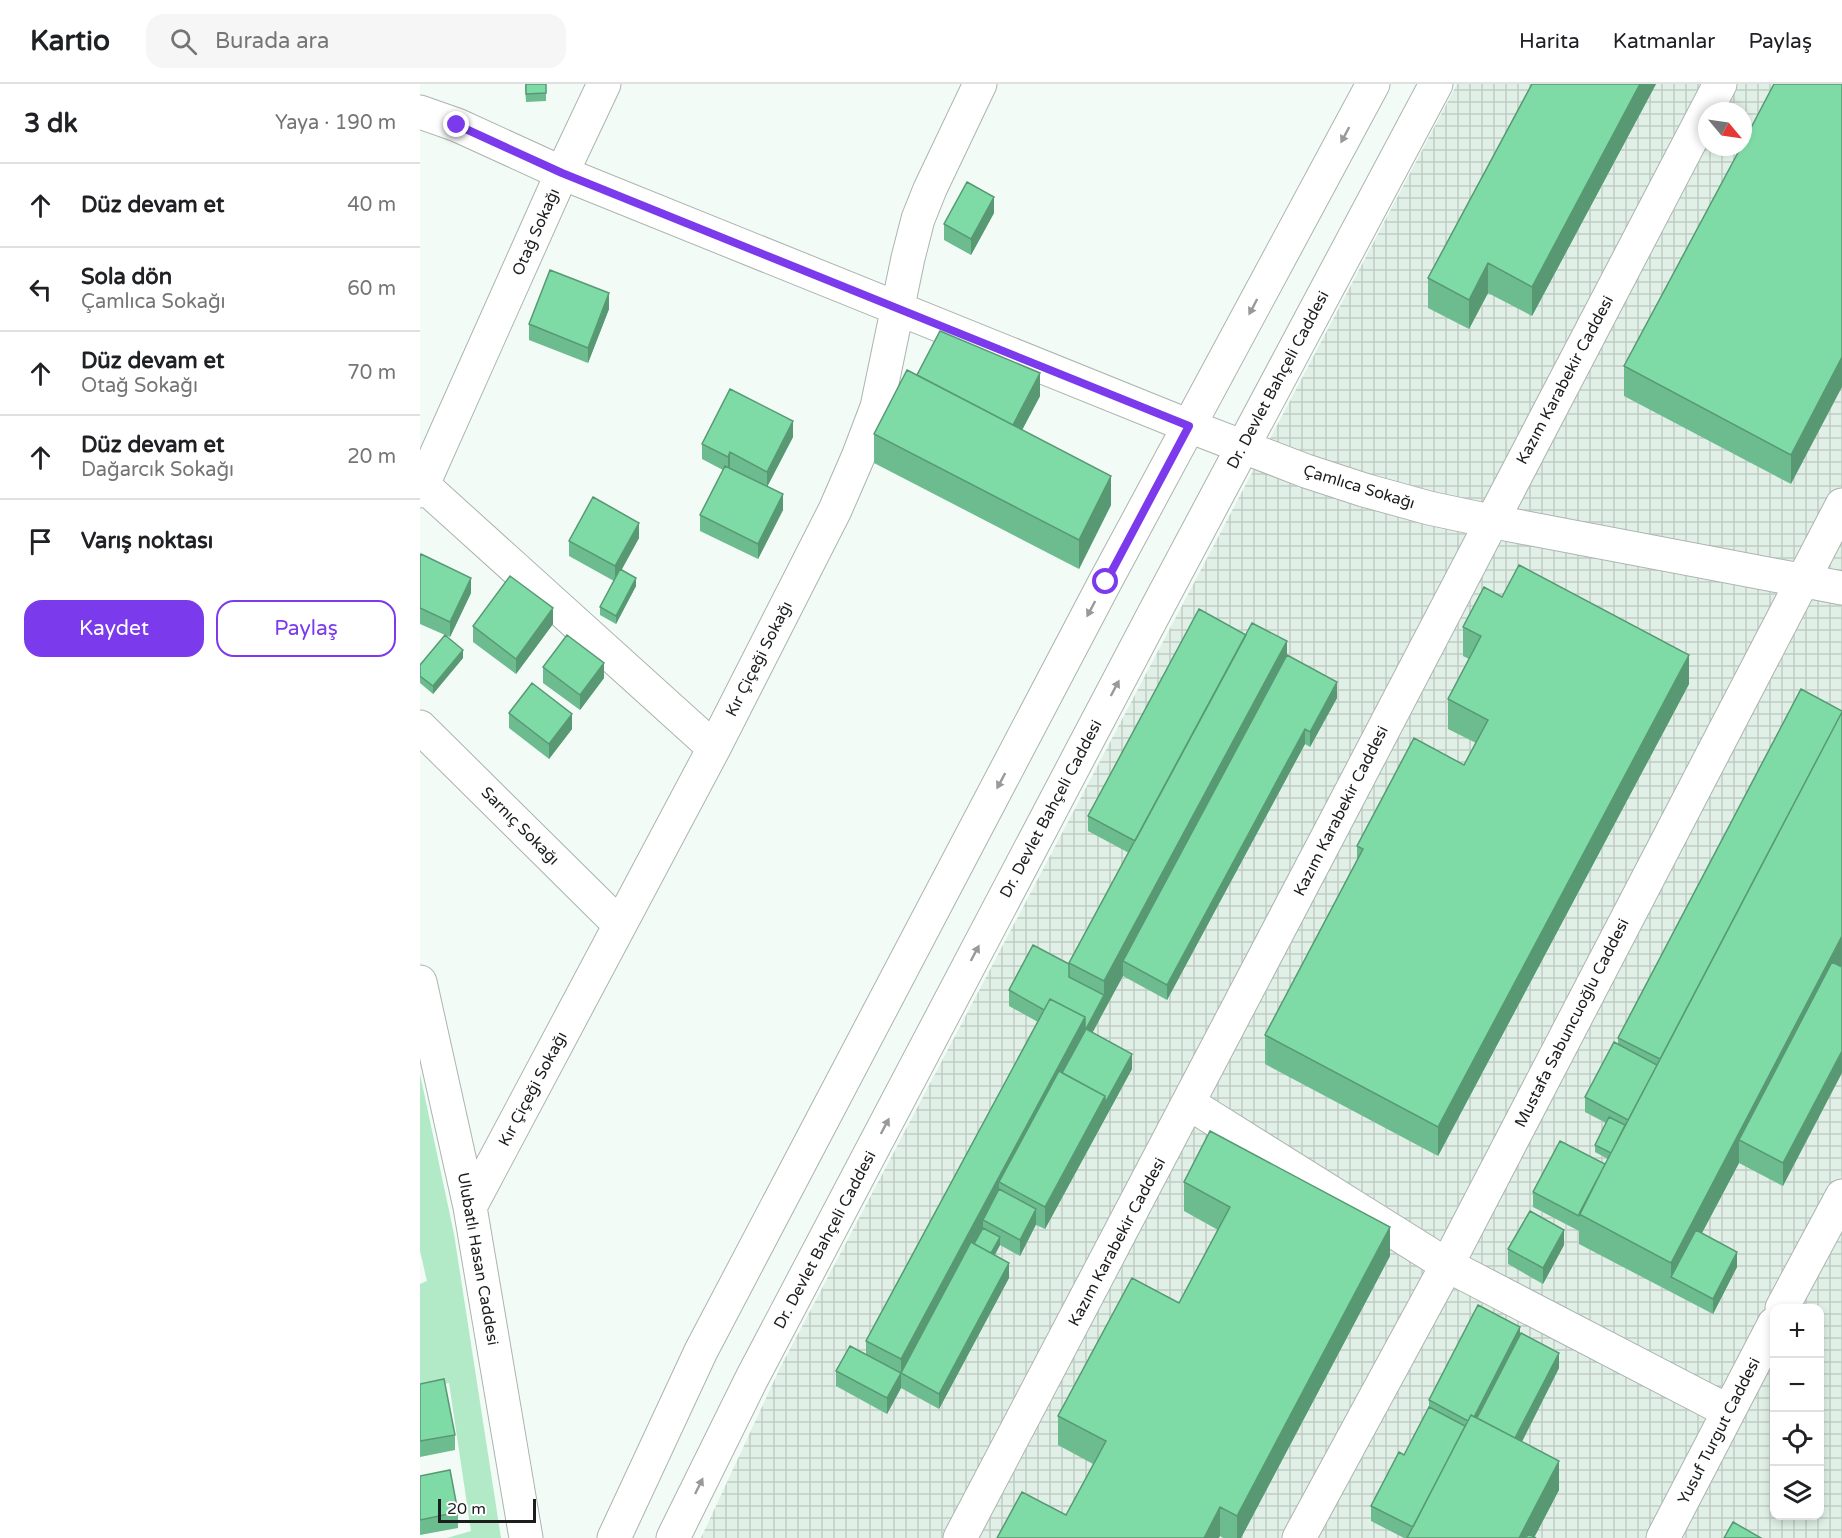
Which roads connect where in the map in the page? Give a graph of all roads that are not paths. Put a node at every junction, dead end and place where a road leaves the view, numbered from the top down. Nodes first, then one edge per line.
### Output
1 (604, 84) edge
2 (980, 84) edge
3 (1373, 84) edge
4 (1436, 84) edge
5 (1720, 84) edge
6 (420, 112) edge
7 (562, 173) junction
8 (898, 309) junction
9 (1189, 426) junction
10 (1242, 447) junction
11 (421, 488) edge
12 (1842, 505) edge
13 (1490, 521) junction
14 (1801, 581) junction
15 (1842, 588) edge
16 (420, 727) edge
17 (714, 748) junction
18 (620, 926) junction
19 (420, 982) edge
20 (1190, 1104) junction
21 (1842, 1196) edge
22 (470, 1207) junction
23 (1447, 1265) junction
24 (1784, 1304) edge
25 (1770, 1331) edge
26 (1728, 1411) junction
27 (526, 1538) edge
28 (614, 1538) edge
29 (673, 1538) edge
30 (960, 1538) edge
31 (1299, 1538) edge
32 (1663, 1538) edge

1 - 7 street
2 - 8 street, Kır Çiçeği Sokağı
3 -> 9 street
4 - 10 street, Dr. Devlet Bahçeli Caddesi
5 - 13 street, Kazım Karabekir Caddesi
6 - 7 street
7 - 8 street, Otağ Sokağı
7 - 11 street, Otağ Sokağı
8 - 9 street, Çamlıca Sokağı
8 - 17 street, Kır Çiçeği Sokağı
9 - 10 street, Çamlıca Sokağı
9 -> 28 street
10 - 13 street, Çamlıca Sokağı
29 -> 10 street, Dr. Devlet Bahçeli Caddesi
11 - 17 street
12 - 14 street, Mustafa Sabuncuoğlu Caddesi
13 - 14 street, Çamlıca Sokağı
13 - 20 street, Kazım Karabekir Caddesi
14 - 15 street, Çamlıca Sokağı
14 - 23 street, Mustafa Sabuncuoğlu Caddesi
16 - 18 street, Sarnıç Sokağı
17 - 18 street, Kır Çiçeği Sokağı
18 - 22 street, Kır Çiçeği Sokağı
19 - 22 street, Ulubatlı Hasan Caddesi
20 - 23 street
20 - 30 street, Kazım Karabekir Caddesi
21 - 24 street
22 - 27 street, Ulubatlı Hasan Caddesi
23 - 26 street
23 - 31 street, Mustafa Sabuncuoğlu Caddesi
25 - 26 street, Yusuf Turgut Caddesi
26 - 32 street, Yusuf Turgut Caddesi

